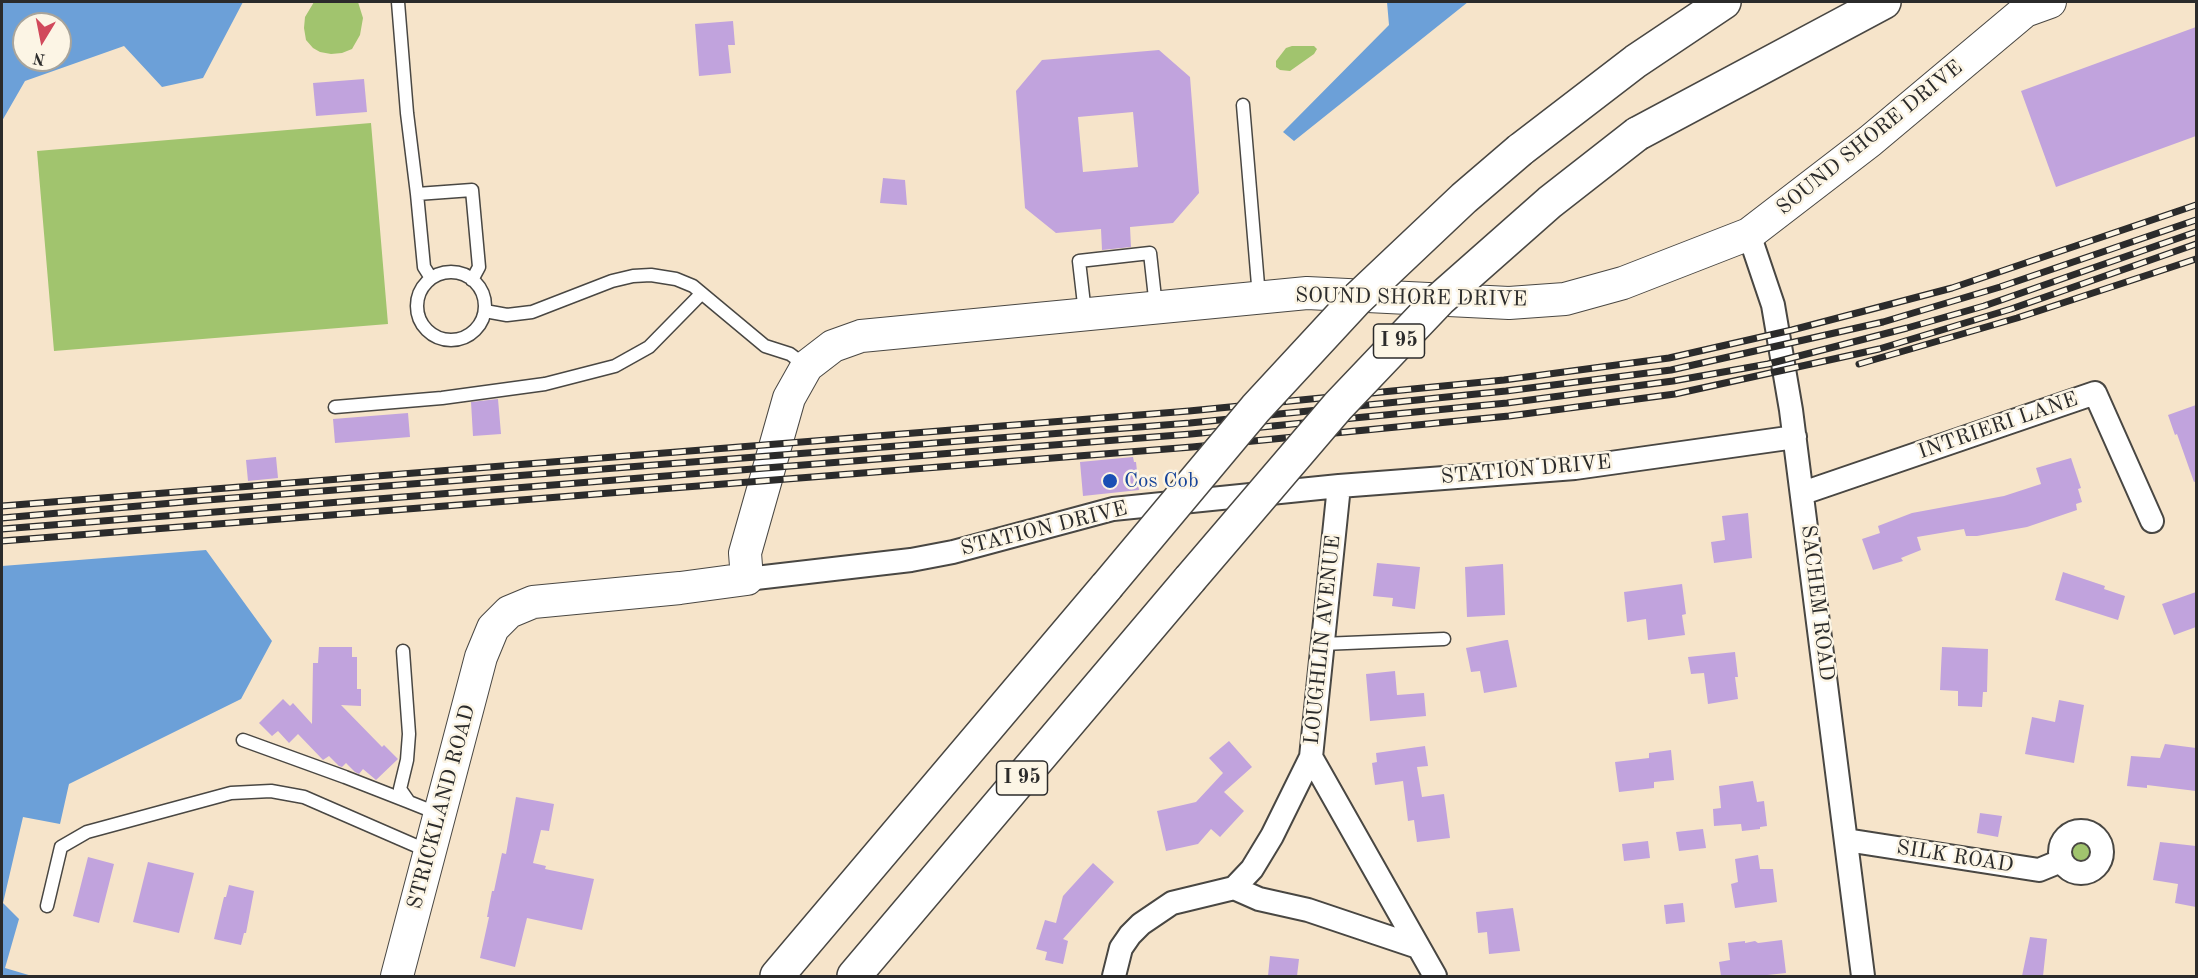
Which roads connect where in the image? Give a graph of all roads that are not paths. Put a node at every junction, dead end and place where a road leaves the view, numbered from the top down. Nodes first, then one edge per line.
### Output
1 (398, 2) edge
2 (1697, 2) edge
3 (1724, 2) edge
4 (1835, 2) edge
5 (1884, 2) edge
6 (2050, 2) edge
7 (1243, 105) dead end
8 (1577, 105) junction
9 (1636, 134) junction
10 (417, 194) junction
11 (1749, 234) junction
12 (431, 278) junction
13 (472, 280) junction
14 (701, 294) junction
15 (1259, 297) junction
16 (1156, 307) junction
17 (485, 311) junction
18 (1085, 313) junction
19 (807, 366) junction
20 (335, 407) dead end
21 (1795, 437) junction
22 (1339, 486) junction
23 (1803, 493) junction
24 (2152, 521) dead end
25 (747, 579) junction
26 (488, 638) joint
27 (1444, 639) dead end
28 (1322, 644) junction
29 (403, 651) dead end
30 (243, 740) dead end
31 (1311, 757) junction
32 (409, 802) junction
33 (440, 815) junction
34 (1846, 840) junction
35 (430, 852) junction
36 (2061, 861) dead end
37 (1234, 888) junction
38 (47, 906) dead end
39 (1418, 947) junction
40 (397, 976) edge
41 (777, 976) edge
42 (854, 976) edge
43 (1114, 976) edge
44 (1435, 976) edge
45 (1863, 976) edge

1 - 10 lane
2 - 8 highway
3 - 8 highway, I 95
4 - 9 highway, I 95
5 - 9 highway
6 - 11 main road, SOUND SHORE DRIVE
7 - 15 lane
8 - 41 highway, I 95, bridge
9 - 42 highway, I 95, bridge
10 - 12 lane
10 - 13 lane
11 - 15 main road, SOUND SHORE DRIVE
11 - 21 street, SACHEM ROAD
12 - 13 lane
12 - 17 lane
13 - 17 lane
14 - 17 lane
14 - 19 lane
14 - 20 lane
15 - 16 main road, SOUND SHORE DRIVE
16 - 18 main road, SOUND SHORE DRIVE
16 - 18 lane
18 - 19 main road, SOUND SHORE DRIVE
19 - 25 main road, SOUND SHORE DRIVE
21 - 22 street, STATION DRIVE
21 - 23 street, SACHEM ROAD
22 - 25 street, STATION DRIVE
22 - 28 street, LOUGHLIN AVENUE
23 - 24 street, INTRIERI LANE
23 - 34 street, SACHEM ROAD
25 - 26 main road, STATION DRIVE
26 - 33 main road, STRICKLAND ROAD
27 - 28 lane
28 - 31 street, LOUGHLIN AVENUE
29 - 32 lane
30 - 32 lane
31 - 37 street
31 - 39 street, LOUGHLIN AVENUE
32 - 33 lane
33 - 35 main road, STRICKLAND ROAD
34 - 36 street, SILK ROAD
34 - 45 street, SACHEM ROAD
35 - 38 lane
35 - 40 main road, STRICKLAND ROAD
37 - 39 street
37 - 43 street
39 - 44 street, LOUGHLIN AVENUE

